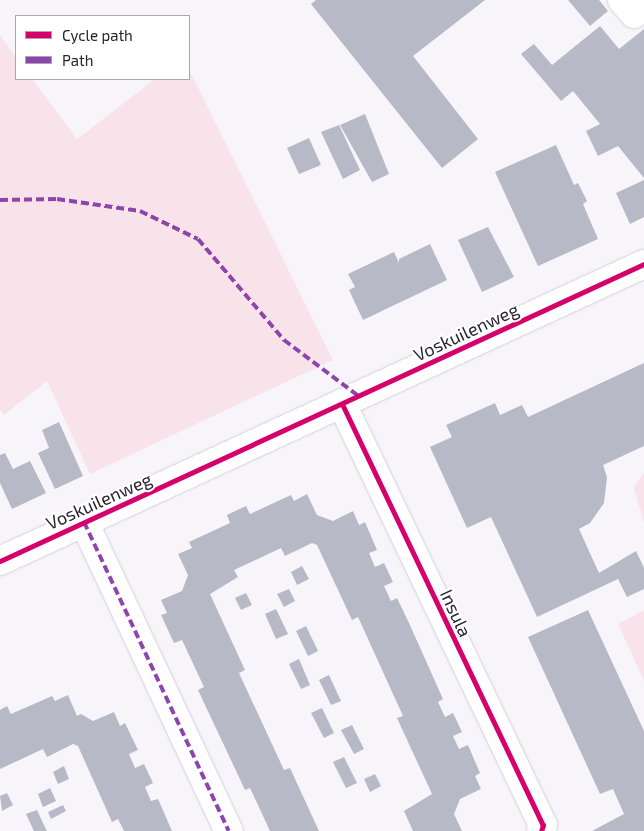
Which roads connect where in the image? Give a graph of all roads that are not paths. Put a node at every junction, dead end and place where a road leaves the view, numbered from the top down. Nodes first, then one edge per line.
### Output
1 (622, 0) edge
2 (644, 5) edge
3 (644, 264) edge
4 (343, 406) junction
5 (84, 522) junction
6 (0, 561) edge
7 (229, 831) edge
8 (541, 831) edge

1 - 2 street
3 - 4 street, Voskuilenweg
4 - 5 street, Voskuilenweg
4 - 8 street, Insula
5 - 6 street, Voskuilenweg
5 - 7 street

